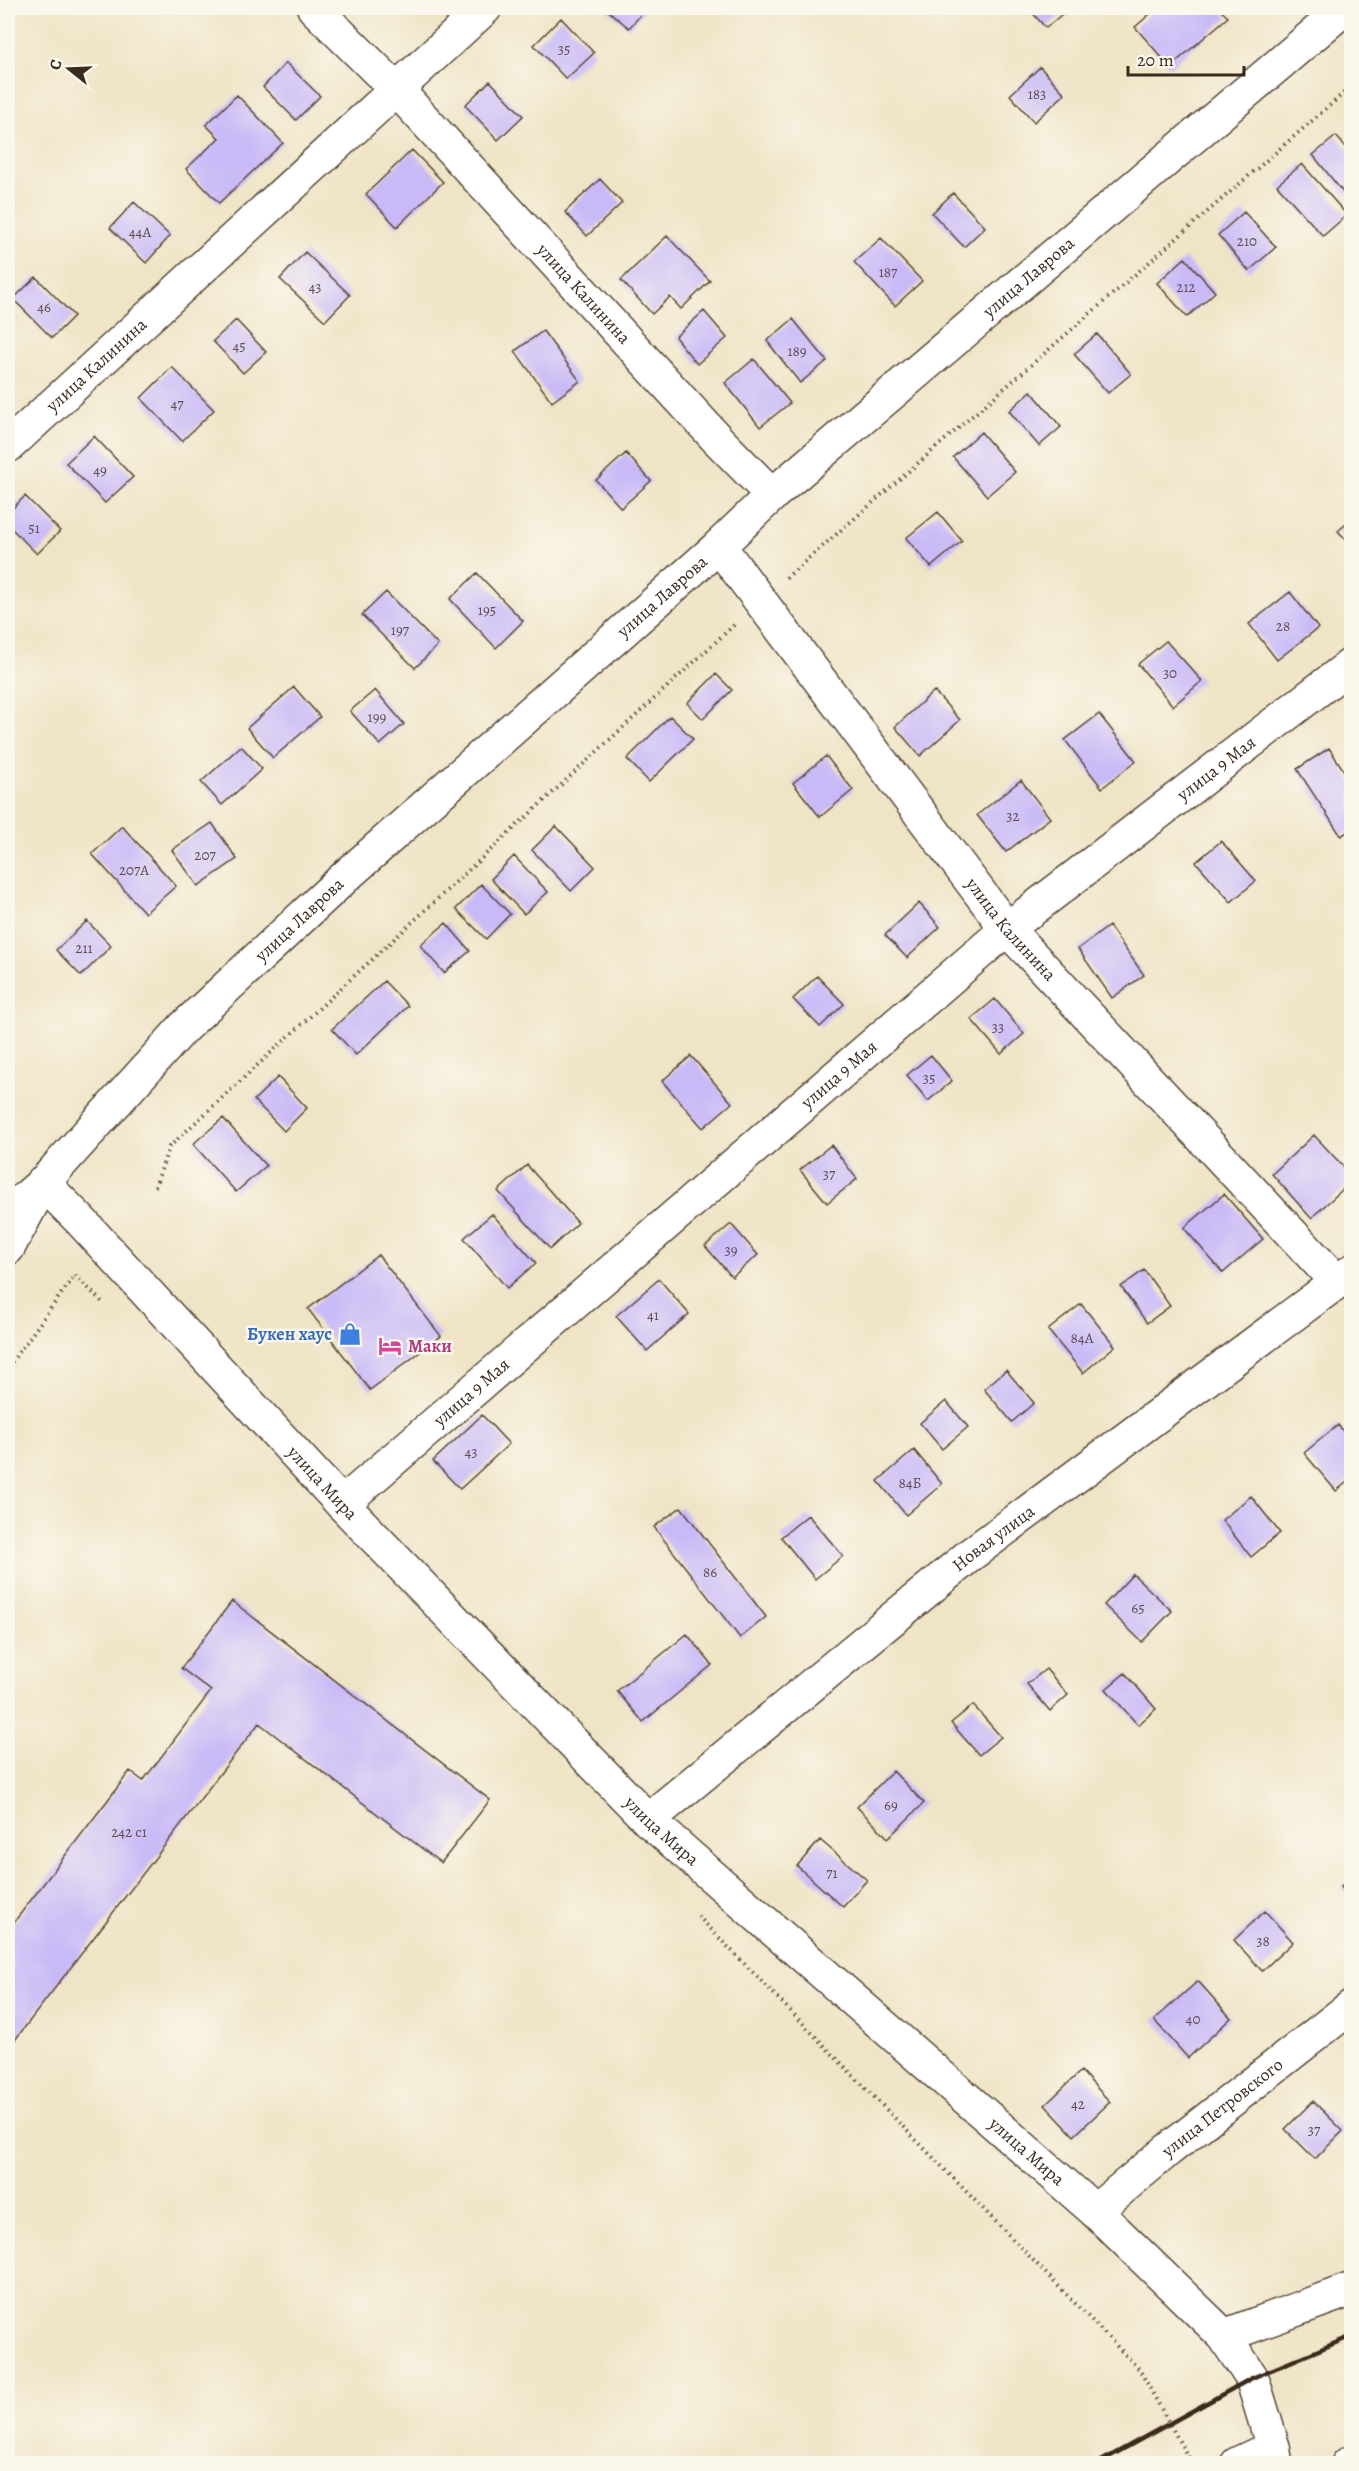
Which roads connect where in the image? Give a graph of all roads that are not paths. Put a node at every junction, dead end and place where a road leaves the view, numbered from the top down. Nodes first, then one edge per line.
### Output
1 (314, 8) edge
2 (485, 8) edge
3 (1345, 8) edge
4 (396, 90) junction
5 (8, 446) edge
6 (772, 495) junction
7 (719, 546) junction
8 (1352, 664) edge
9 (1007, 928) junction
10 (43, 1183) junction
11 (8, 1214) edge
12 (8, 1248) edge
13 (1344, 1276) edge
14 (342, 1504) junction
15 (648, 1820) junction
16 (1352, 2006) edge
17 (1095, 2211) junction
18 (1352, 2289) edge
19 (1224, 2336) junction
20 (1274, 2455) edge
21 (1237, 2463) edge

1 - 4 street, улица Калинина
2 - 4 street, улица Калинина
3 - 6 street, улица Лаврова
4 - 5 street, улица Калинина
4 - 6 street, улица Калинина
6 - 7 street, улица Лаврова
7 - 9 street, улица Калинина
7 - 10 street, улица Лаврова
8 - 9 street, улица 9 Мая
9 - 13 street, улица Калинина
9 - 14 street, улица 9 Мая
10 - 11 street, улица Лаврова
10 - 12 street
10 - 14 street, улица Мира
13 - 15 street, Новая улица
14 - 15 street, улица Мира
15 - 17 street, улица Мира
16 - 17 street, улица Петровского
17 - 19 street, улица Мира
18 - 19 street
19 - 20 street, улица Мира
20 - 21 street

